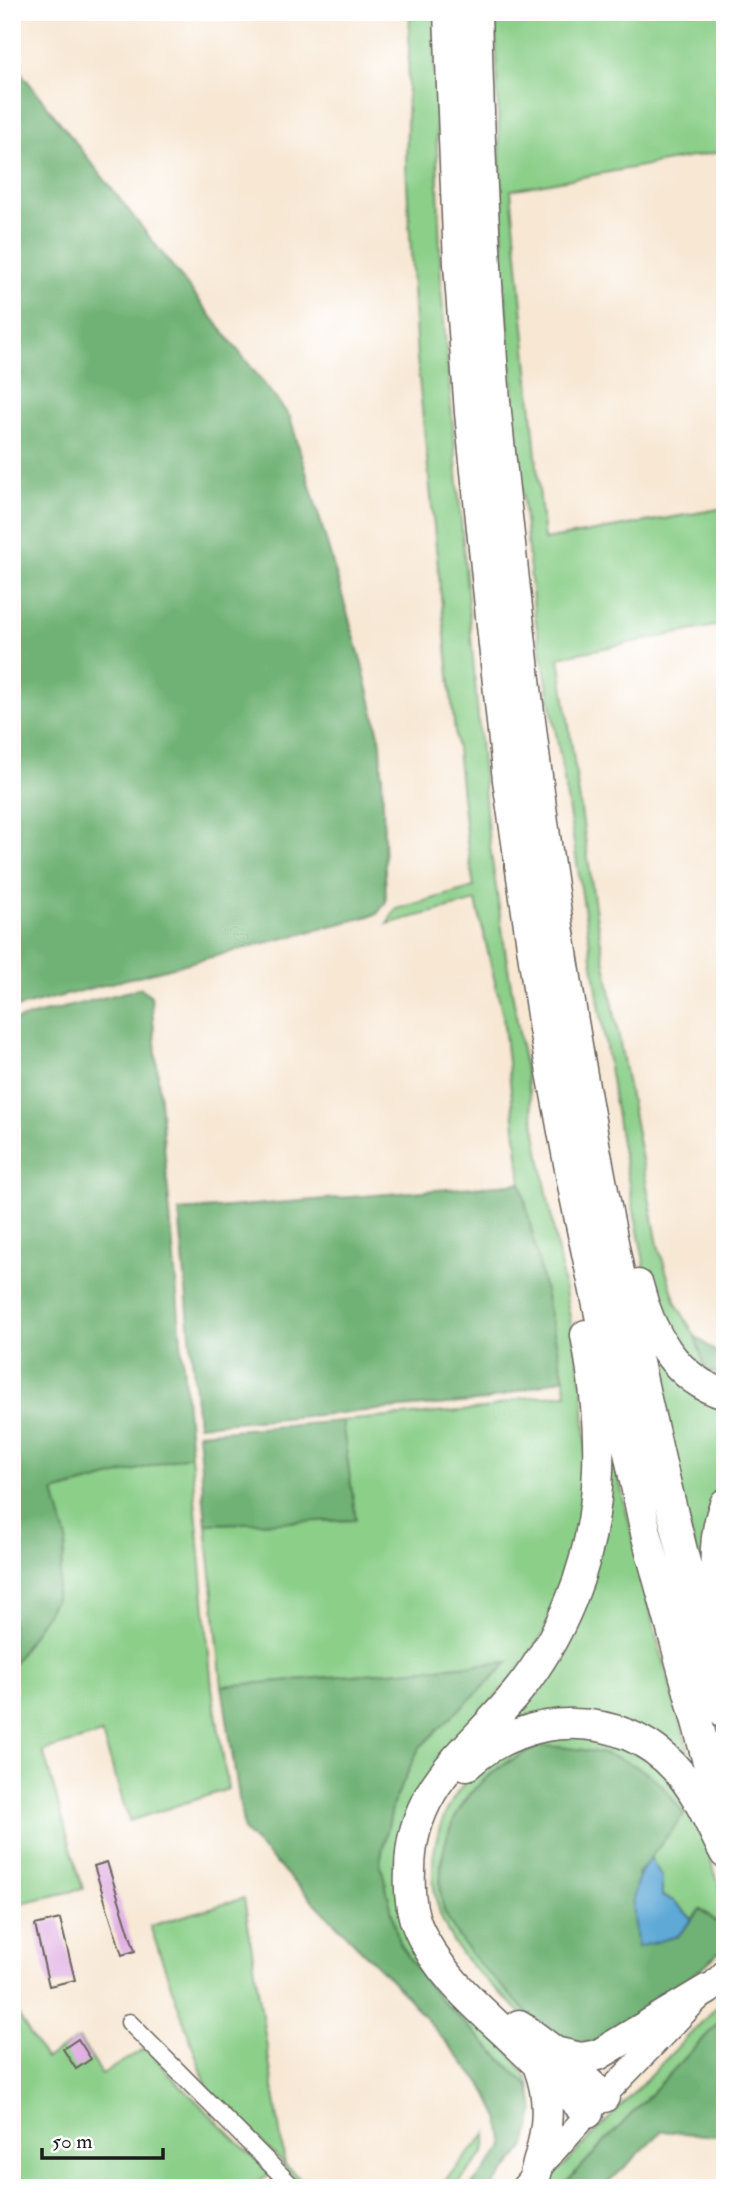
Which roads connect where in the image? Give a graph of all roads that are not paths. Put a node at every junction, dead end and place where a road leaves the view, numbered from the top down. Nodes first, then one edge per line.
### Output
1 (449, 12) edge
2 (477, 12) edge
3 (593, 1140) junction
4 (575, 1196) junction
5 (725, 1394) edge
6 (725, 1504) edge
7 (725, 1642) edge
8 (725, 1713) edge
9 (725, 1825) edge
10 (725, 1853) edge
11 (719, 1977) edge
12 (129, 2022) dead end
13 (547, 2060) junction
14 (596, 2105) junction
15 (529, 2181) edge
16 (294, 2188) edge

1 - 4 highway
2 - 3 highway
3 - 5 highway
3 - 8 highway
4 - 9 highway
4 - 13 highway
6 - 7 highway
10 - 13 highway
11 - 13 highway
11 - 14 main road
12 - 16 street
13 - 14 highway
13 - 15 highway
14 - 15 main road

